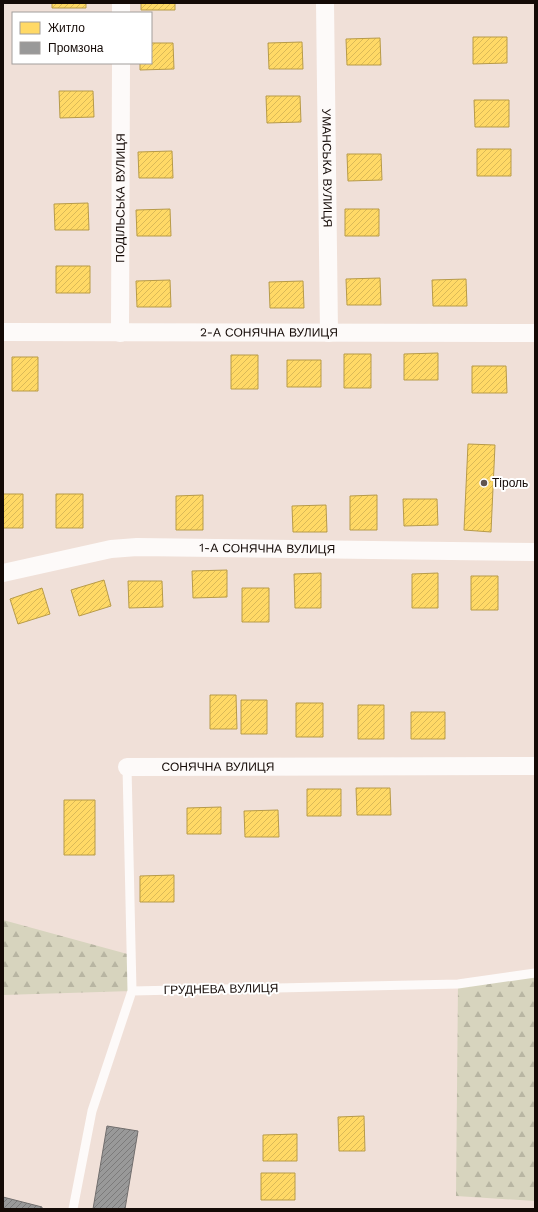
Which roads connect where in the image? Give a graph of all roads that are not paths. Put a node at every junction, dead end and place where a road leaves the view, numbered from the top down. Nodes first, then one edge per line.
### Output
1 (325, 3) edge
2 (121, 64) edge
3 (3, 332) edge
4 (120, 332) junction
5 (329, 333) junction
6 (535, 333) edge
7 (535, 552) edge
8 (3, 573) edge
9 (535, 766) edge
10 (126, 767) joint
11 (535, 973) edge
12 (132, 992) junction
13 (73, 1209) edge

1 - 5 street, УМАНСЬКА ВУЛИЦЯ
2 - 4 street, ПОДІЛЬСЬКА ВУЛИЦЯ
3 - 4 street, 2-А СОНЯЧНА ВУЛИЦЯ
4 - 5 street, 2-А СОНЯЧНА ВУЛИЦЯ
5 - 6 street, 2-А СОНЯЧНА ВУЛИЦЯ
7 - 8 street, 1-А СОНЯЧНА ВУЛИЦЯ
9 - 10 street, СОНЯЧНА ВУЛИЦЯ
10 - 12 lane, СОНЯЧНА ВУЛИЦЯ
11 - 12 lane, ГРУДНЕВА ВУЛИЦЯ
12 - 13 lane

